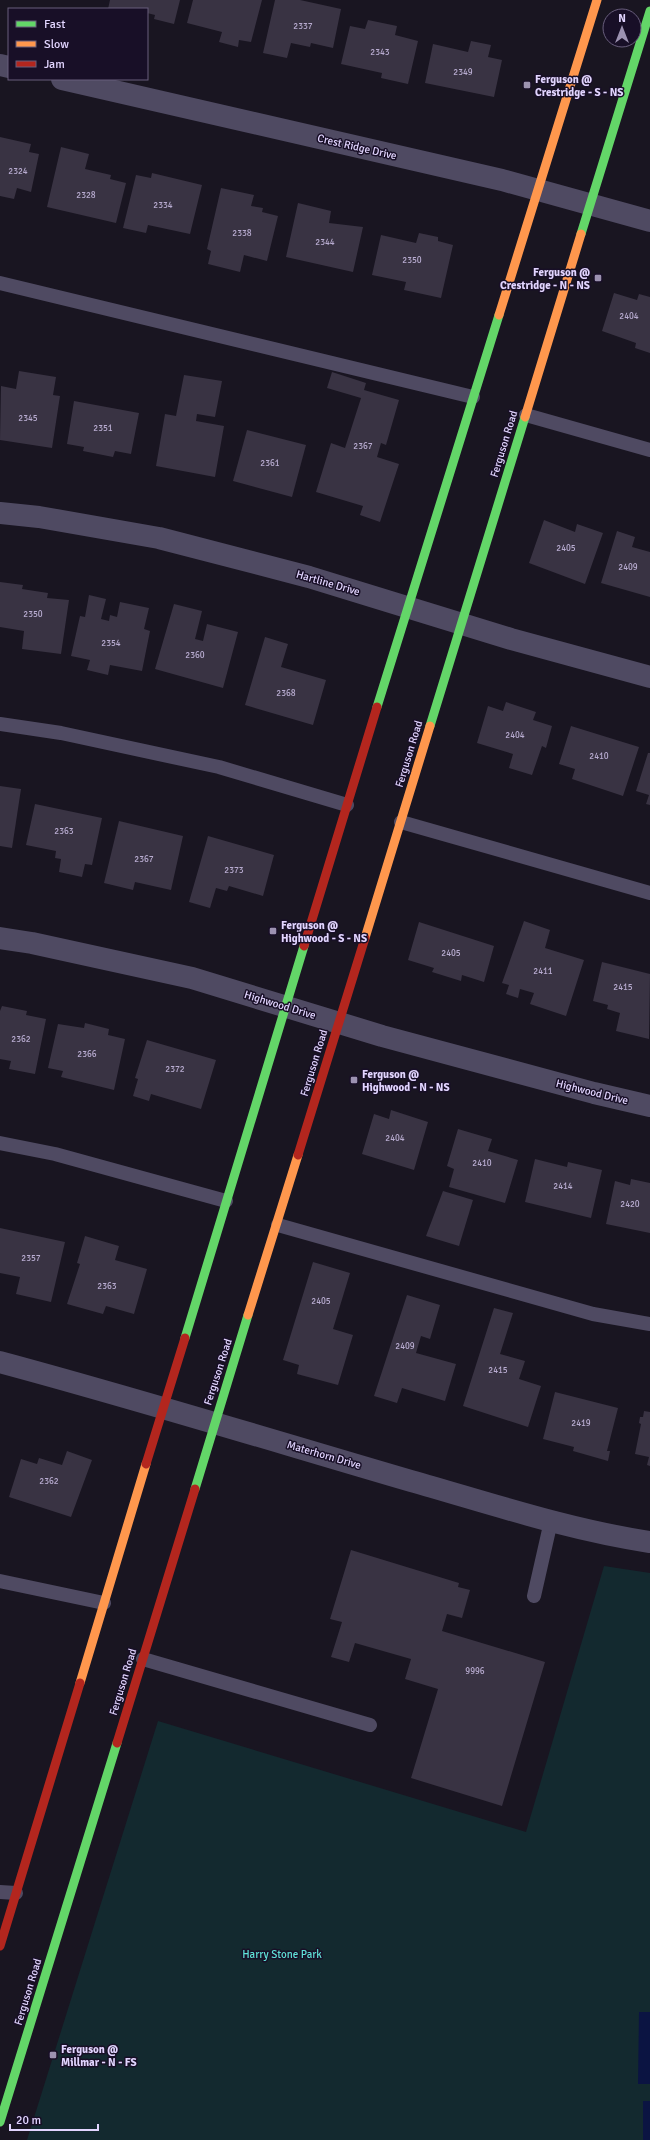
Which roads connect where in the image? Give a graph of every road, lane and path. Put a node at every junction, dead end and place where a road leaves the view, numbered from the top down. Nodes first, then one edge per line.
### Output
1 (597, 0) edge
2 (650, 11) edge
3 (66, 80) edge
4 (539, 190) junction
5 (591, 204) junction
6 (650, 222) edge
7 (0, 283) edge
8 (473, 396) junction
9 (526, 415) junction
10 (650, 450) edge
11 (0, 513) edge
12 (407, 607) junction
13 (461, 623) junction
14 (650, 677) edge
15 (0, 724) edge
16 (347, 805) junction
17 (401, 822) junction
18 (650, 893) edge
19 (0, 938) edge
20 (285, 1007) junction
21 (339, 1024) junction
22 (650, 1106) edge
23 (0, 1143) edge
24 (226, 1201) junction
25 (278, 1225) junction
26 (650, 1324) edge
27 (0, 1362) edge
28 (165, 1408) junction
29 (214, 1423) junction
30 (551, 1521) junction
31 (650, 1542) edge
32 (0, 1581) edge
33 (534, 1596) dead end
34 (104, 1603) junction
35 (143, 1659) junction
36 (370, 1725) dead end
37 (0, 1892) edge
38 (16, 1893) junction
39 (0, 1946) edge
40 (0, 2122) edge

1 - 4 main road
2 - 5 main road, Ferguson Road
3 - 4 street, Crest Ridge Drive
4 - 5 street, Crest Ridge Drive
4 - 8 main road
5 - 6 street, Crest Ridge Drive
5 - 9 main road, Ferguson Road
7 - 8 lane
8 - 12 main road
9 - 10 lane
9 - 13 main road, Ferguson Road
11 - 12 street, Hartline Drive
12 - 13 street, Hartline Drive
12 - 16 main road
13 - 14 street, Hartline Drive
13 - 17 main road, Ferguson Road
15 - 16 lane
16 - 20 main road
17 - 18 lane
17 - 21 main road, Ferguson Road
19 - 20 street, Highwood Drive
20 - 21 street, Highwood Drive
20 - 24 main road
21 - 22 street, Highwood Drive
21 - 25 main road, Ferguson Road
23 - 24 lane
24 - 28 main road
25 - 26 lane
25 - 29 main road, Ferguson Road
27 - 28 street, Materhorn Drive
28 - 29 street, Materhorn Drive
28 - 34 main road
29 - 30 street, Materhorn Drive
29 - 35 main road, Ferguson Road
30 - 31 street, Materhorn Drive
30 - 33 lane
32 - 34 lane
34 - 38 main road
35 - 36 lane
35 - 40 main road, Ferguson Road
37 - 38 lane
38 - 39 main road

